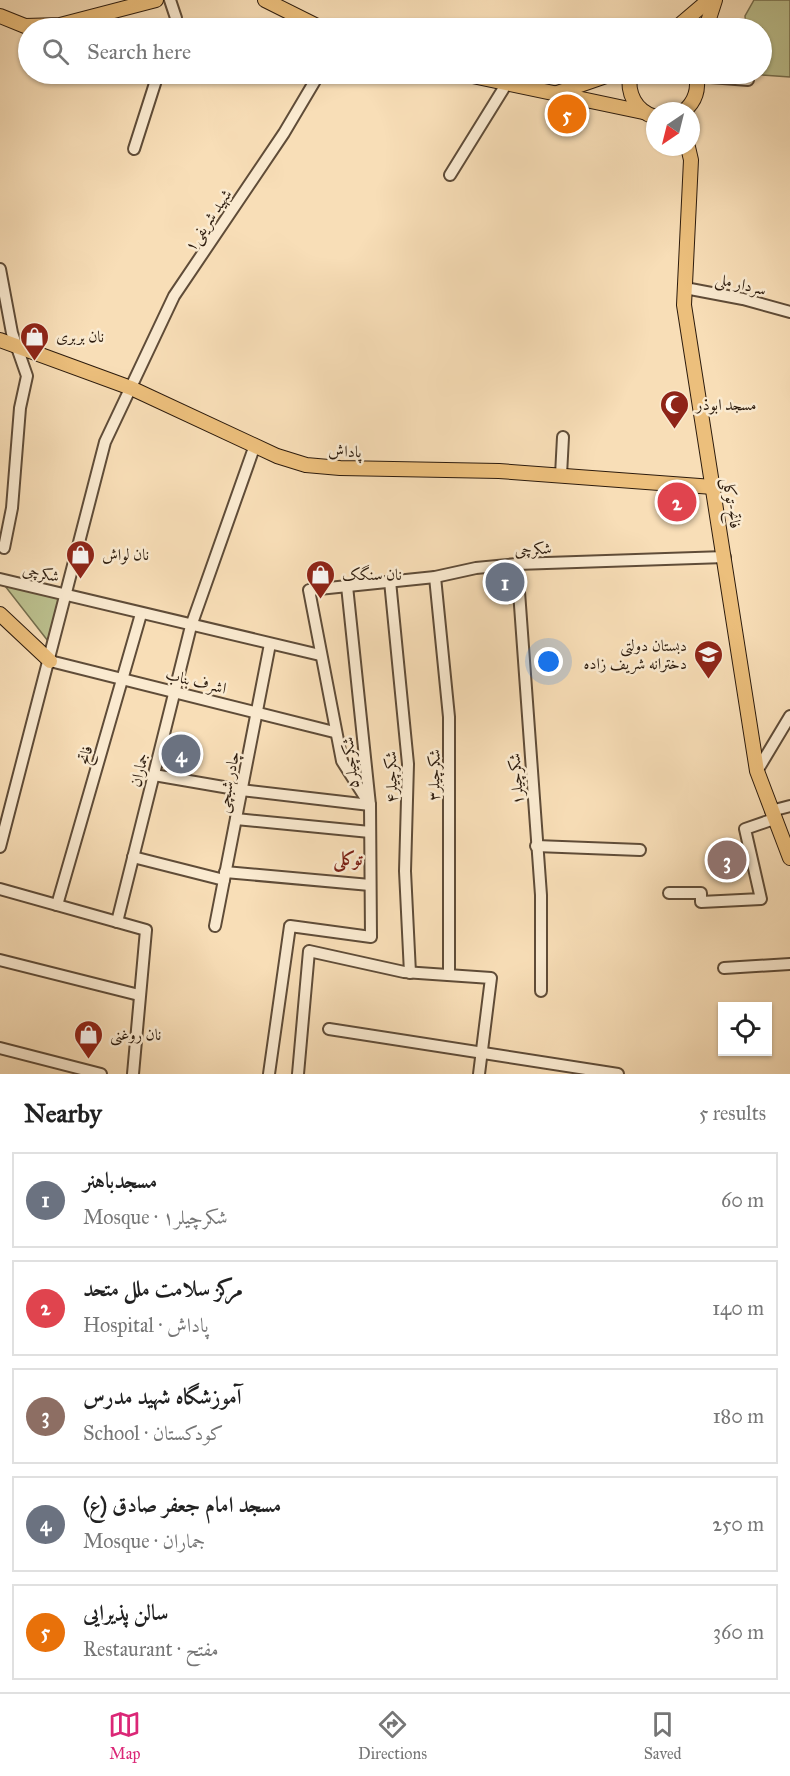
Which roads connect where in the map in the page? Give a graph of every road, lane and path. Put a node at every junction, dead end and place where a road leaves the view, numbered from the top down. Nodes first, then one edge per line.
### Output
1 (156, 0) edge
2 (170, 0) edge
3 (265, 0) edge
4 (709, 0) edge
5 (716, 0) edge
6 (0, 16) edge
7 (87, 18) edge
8 (176, 18) edge
9 (301, 18) edge
10 (688, 18) edge
11 (710, 18) edge
12 (18, 23) edge
13 (155, 84) edge
14 (313, 84) edge
15 (506, 84) edge
16 (511, 84) edge
17 (584, 84) edge
18 (630, 84) edge
19 (696, 84) edge
20 (555, 94) junction
21 (692, 102) edge
22 (646, 112) edge
23 (646, 114) edge
24 (134, 148) dead end
25 (690, 156) edge
26 (450, 175) dead end
27 (0, 269) edge
28 (685, 288) junction
29 (790, 312) edge
30 (0, 340) edge
31 (15, 345) junction
32 (131, 388) junction
33 (563, 437) dead end
34 (255, 445) junction
35 (561, 476) junction
36 (713, 487) junction
37 (4, 548) dead end
38 (725, 557) junction
39 (517, 564) junction
40 (435, 577) junction
41 (0, 579) edge
42 (390, 581) junction
43 (347, 586) junction
44 (67, 594) junction
45 (0, 614) edge
46 (141, 614) junction
47 (191, 626) junction
48 (270, 644) junction
49 (320, 655) junction
50 (50, 661) junction
51 (123, 678) junction
52 (175, 691) junction
53 (256, 712) junction
54 (790, 716) edge
55 (334, 732) junction
56 (757, 771) junction
57 (154, 775) junction
58 (241, 790) junction
59 (370, 805) junction
60 (790, 806) edge
61 (772, 815) junction
62 (236, 819) junction
63 (370, 832) junction
64 (536, 846) junction
65 (0, 847) edge
66 (640, 850) dead end
67 (133, 857) junction
68 (790, 858) edge
69 (225, 876) junction
70 (370, 885) junction
71 (0, 889) edge
72 (669, 893) dead end
73 (57, 905) junction
74 (117, 922) junction
75 (215, 926) dead end
76 (0, 960) edge
77 (790, 964) edge
78 (724, 968) dead end
79 (410, 973) junction
80 (449, 975) junction
81 (541, 992) dead end
82 (139, 994) junction
83 (329, 1029) dead end
84 (0, 1048) edge
85 (482, 1052) junction
86 (101, 1074) edge
87 (133, 1074) edge
88 (269, 1074) edge
89 (298, 1074) edge
90 (479, 1074) edge
91 (618, 1074) edge

1 - 7 main road
2 - 8 street
3 - 9 main road
4 - 10 main road
5 - 11 main road
6 - 12 main road
13 - 24 street
14 - 32 street, شهید شریفی۱
15 - 26 street
16 - 20 main road
17 - 20 main road
18 - 22 main road
19 - 21 main road
20 - 23 main road
25 - 28 main road, فاتح-توکلی
27 - 31 street
28 - 29 street, سردار ملی
28 - 36 main road, فاتح-توکلی
30 - 31 main road, پاداش
31 - 32 main road, پاداش
31 - 37 street
32 - 34 main road, پاداش
32 - 44 street, شهید شریفی۱
33 - 35 street
34 - 35 main road, پاداش
34 - 47 street, جماران
35 - 36 main road, پاداش
36 - 38 main road, فاتح-توکلی
38 - 39 street, شکرچی
38 - 56 main road, فاتح-توکلی
39 - 40 street, شکرچی
39 - 64 street, شکرچیلر۱
40 - 42 street, شکرچی
40 - 80 street, شکرچیلر۳
41 - 44 street, شکرچی
42 - 43 street, شکرچی
42 - 79 street, شکرچیلر۴
43 - 49 street, شکرچی
43 - 59 street, شکرچیلر۵
44 - 46 street, شکرچی
44 - 50 street, شهید شریفی۱
45 - 50 main road
46 - 47 street, شکرچی
46 - 51 street, فاتح
47 - 48 street, شکرچی
47 - 52 street, جماران
48 - 49 street, شکرچی
48 - 53 street, چادر شبچی
49 - 55 street
50 - 51 street, اشرف بناب
50 - 65 street, شهید شریفی۱
51 - 52 street, اشرف بناب
51 - 73 street, فاتح
52 - 53 street, اشرف بناب
52 - 57 street, جماران
53 - 55 street, اشرف بناب
53 - 58 street, چادر شبچی
54 - 56 street
55 - 59 street
56 - 61 main road, فاتح-توکلی
57 - 58 street
57 - 67 street, جماران
58 - 59 street
58 - 62 street, چادر شبچی
59 - 63 street, شکرچیلر۵
60 - 61 street
61 - 68 main road, فاتح-توکلی
61 - 72 street
62 - 63 street
62 - 69 street, چادر شبچی
63 - 70 street, شکرچیلر۵
64 - 66 street
64 - 81 street, شکرچیلر۱
67 - 69 street
67 - 74 street, جماران
69 - 70 street
69 - 75 street, چادر شبچی
70 - 88 street, شکرچیلر۵
71 - 73 street
73 - 74 street
74 - 82 street
76 - 82 street
77 - 78 street
79 - 80 street
79 - 89 street
80 - 85 street
82 - 87 street
83 - 85 street
84 - 86 street
85 - 90 street
85 - 91 street

